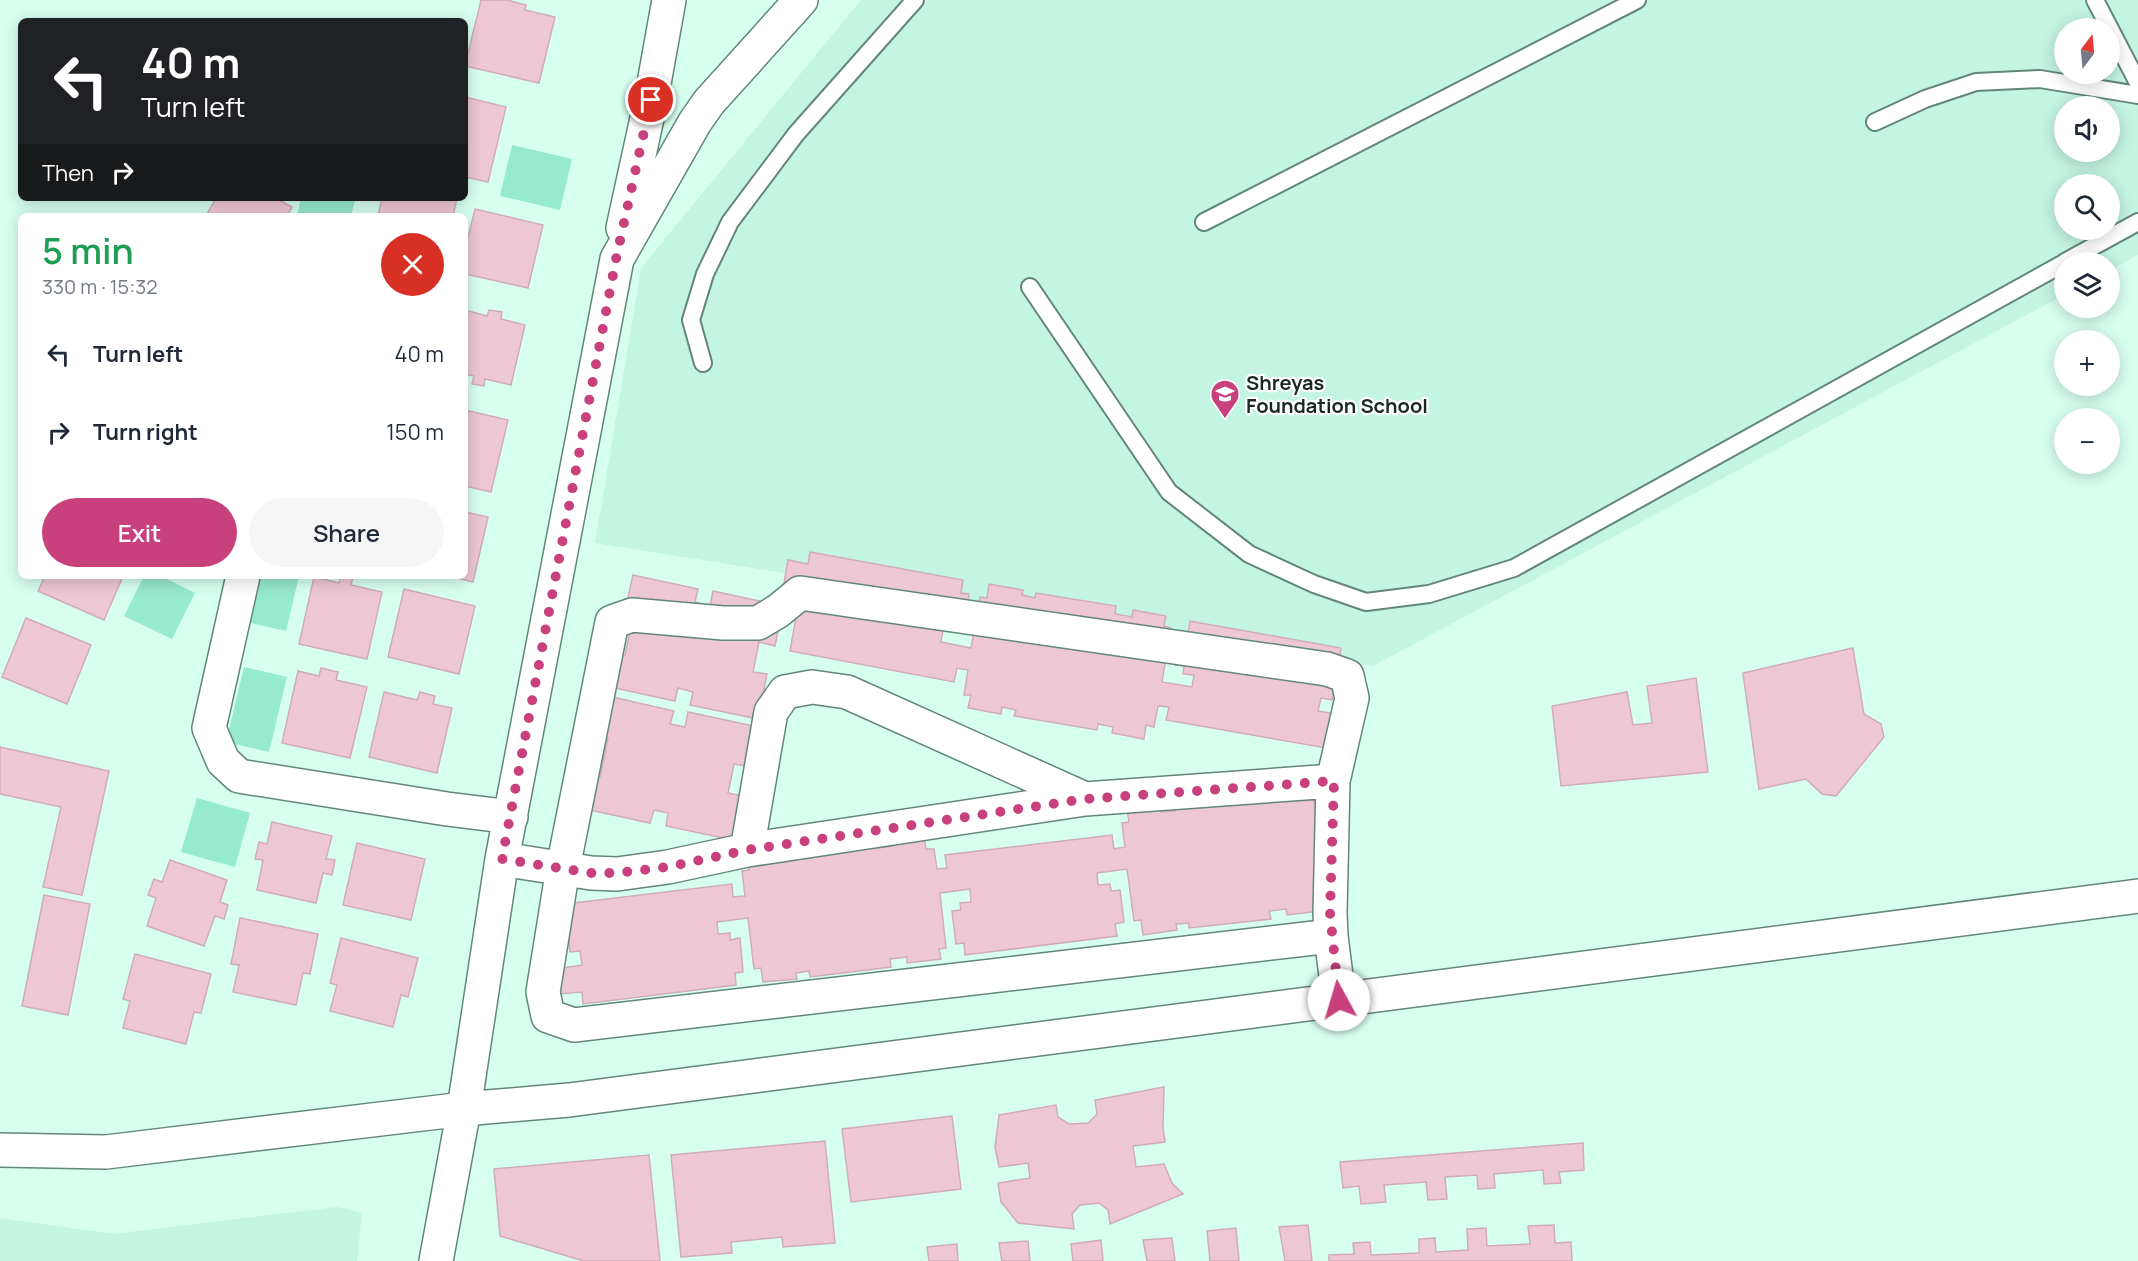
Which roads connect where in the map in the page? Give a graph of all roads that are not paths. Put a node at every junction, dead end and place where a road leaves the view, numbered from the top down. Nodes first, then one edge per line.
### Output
1 (669, 0) edge
2 (801, 0) edge
3 (915, 0) edge
4 (1637, 0) edge
5 (2095, 0) edge
6 (2138, 83) edge
7 (2138, 95) edge
8 (651, 100) junction
9 (695, 122) junction
10 (1875, 122) dead end
11 (1204, 222) dead end
12 (2138, 222) edge
13 (2085, 252) edge
14 (616, 259) junction
15 (2054, 269) edge
16 (1029, 287) dead end
17 (703, 363) dead end
18 (242, 579) edge
19 (1334, 781) junction
20 (1085, 799) junction
21 (511, 817) junction
22 (747, 850) junction
23 (502, 859) junction
24 (563, 868) junction
25 (2138, 896) edge
26 (1331, 936) junction
27 (1339, 1000) junction
28 (464, 1109) junction
29 (0, 1150) edge
30 (436, 1261) edge

1 - 8 street
2 - 9 street
3 - 17 lane
4 - 11 lane
5 - 6 lane
7 - 10 lane
8 - 9 street
8 - 14 street
9 - 14 street
12 - 13 lane
14 - 21 street
15 - 16 lane
18 - 21 street
19 - 20 street
19 - 24 street
19 - 26 street
20 - 22 street
20 - 22 street
21 - 23 street
22 - 24 street
23 - 24 street
23 - 28 street
24 - 26 street
25 - 27 street
26 - 27 street
27 - 28 street
28 - 29 street
28 - 30 street

